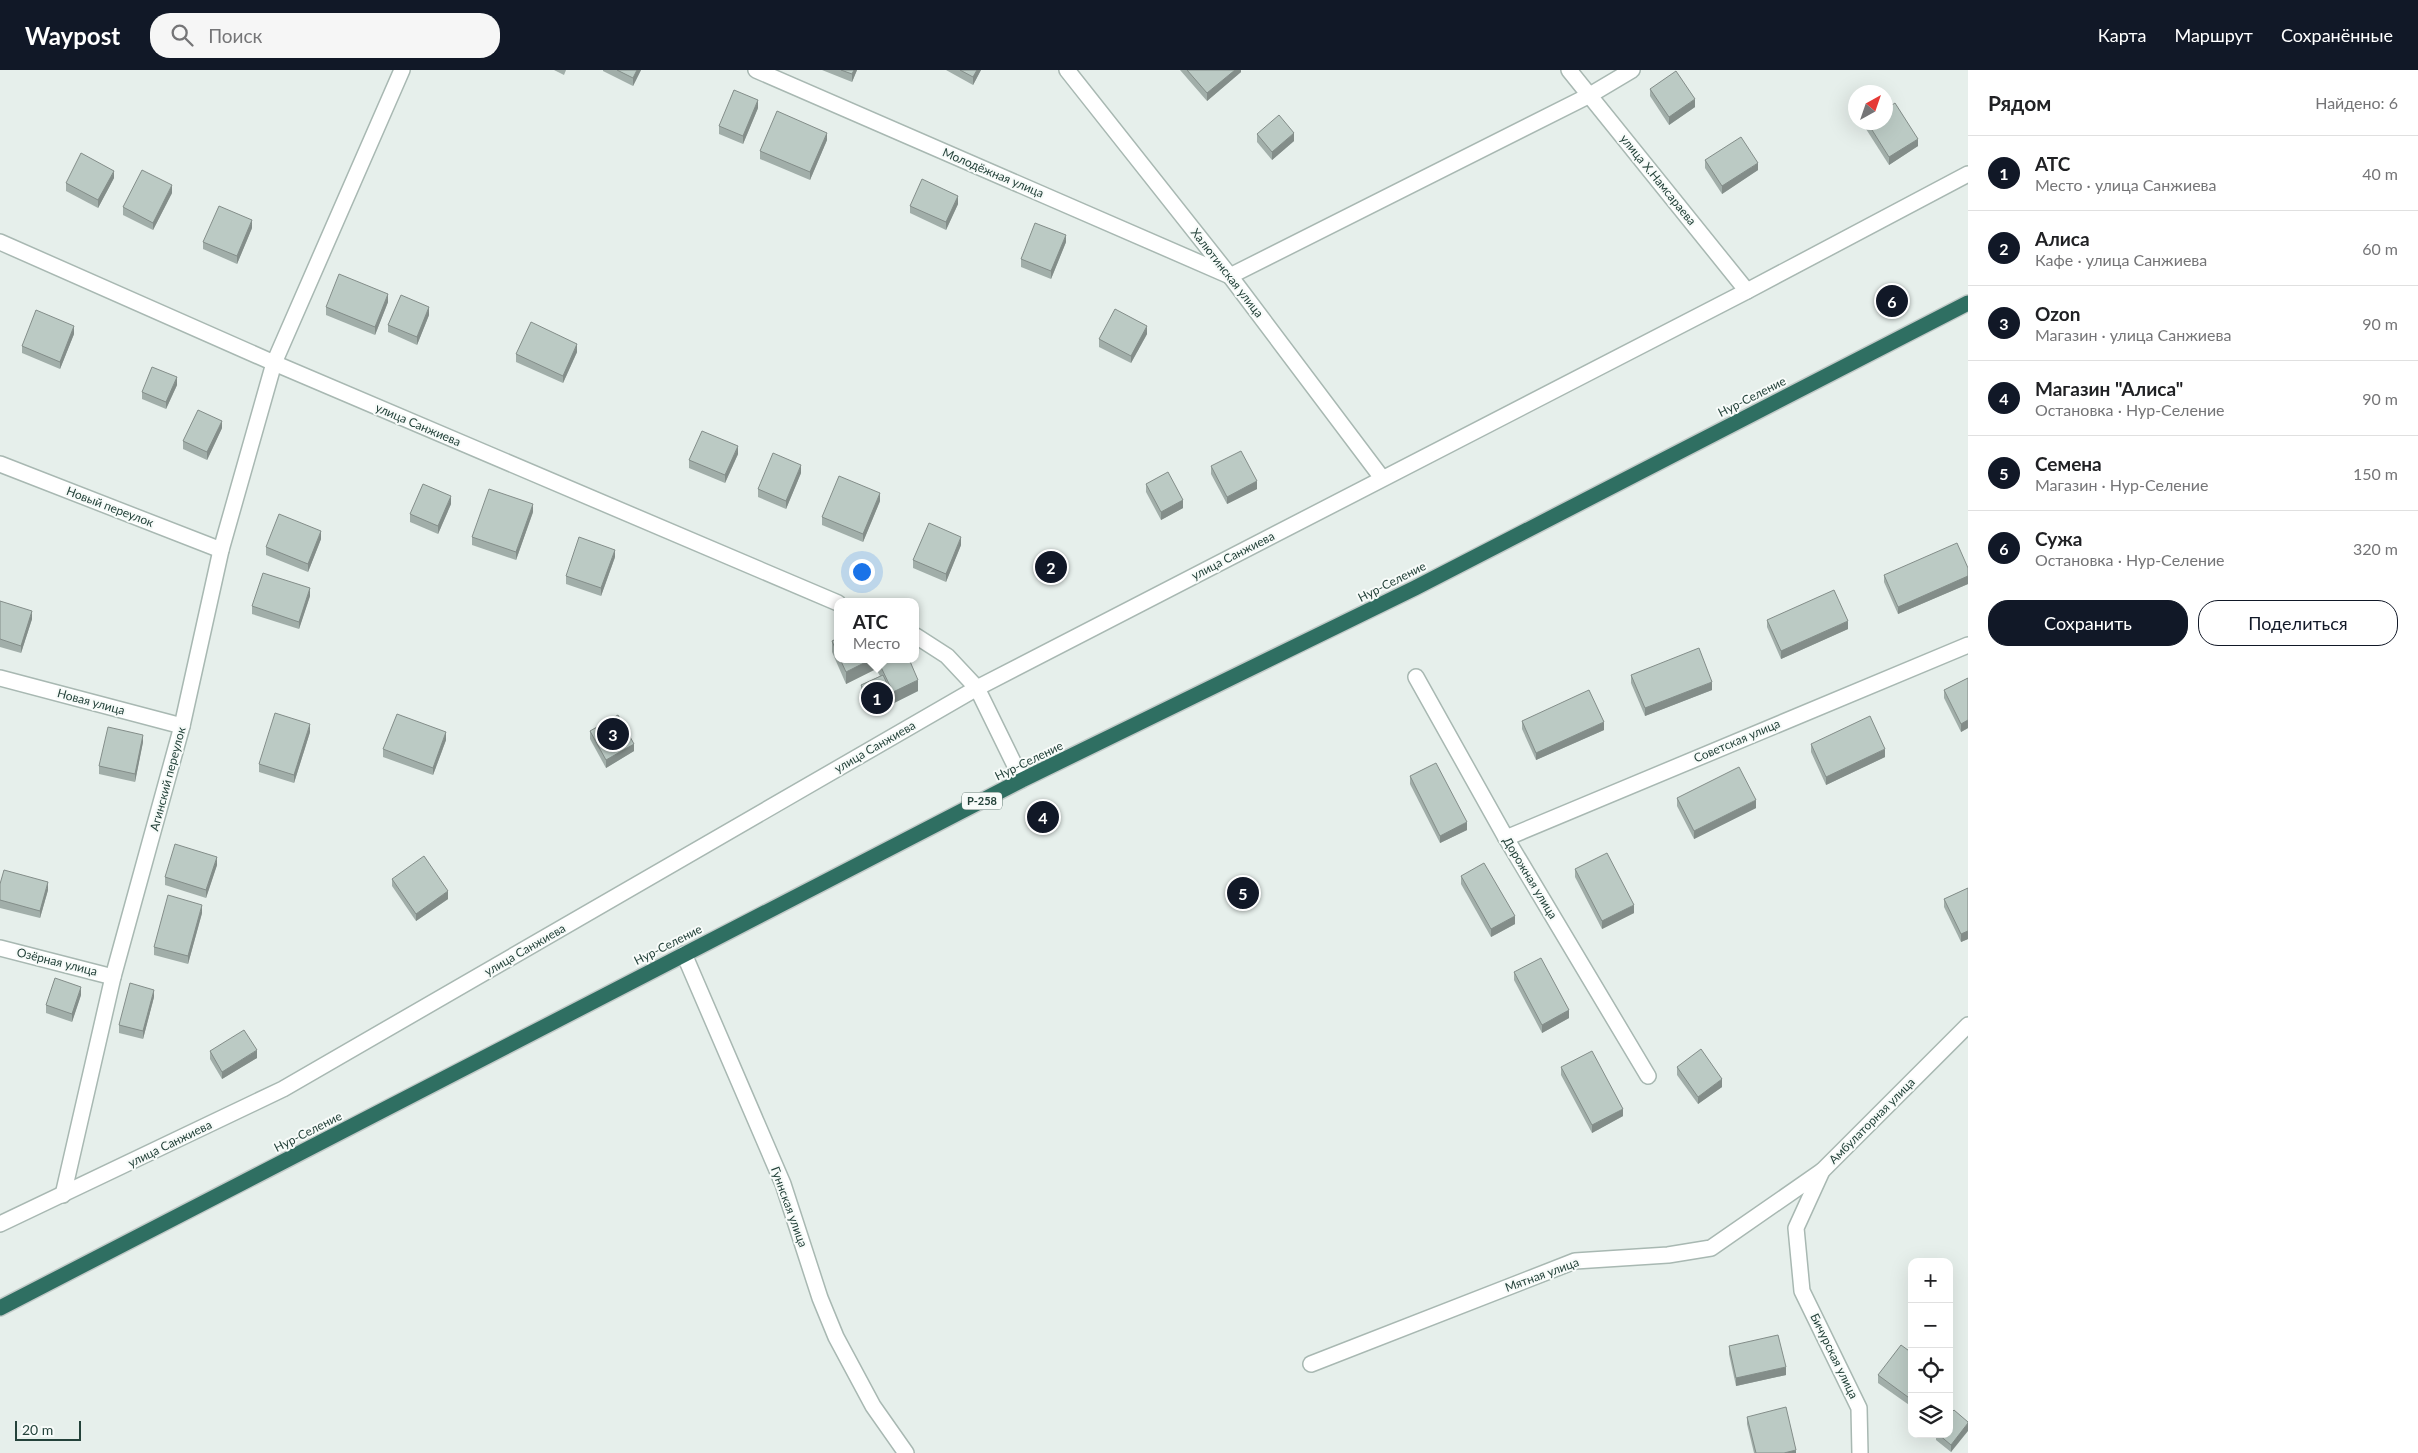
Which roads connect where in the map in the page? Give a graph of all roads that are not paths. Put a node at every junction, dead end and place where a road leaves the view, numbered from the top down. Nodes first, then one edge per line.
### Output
1 (402, 70) edge
2 (756, 70) edge
3 (1067, 70) edge
4 (1569, 70) edge
5 (1632, 70) edge
6 (1590, 95) junction
7 (1968, 174) edge
8 (0, 242) edge
9 (1230, 276) junction
10 (1747, 291) junction
11 (1968, 303) edge
12 (274, 363) junction
13 (0, 464) edge
14 (1382, 478) junction
15 (220, 550) junction
16 (834, 601) edge
17 (919, 638) edge
18 (1968, 645) edge
19 (1416, 677) dead end
20 (0, 678) edge
21 (977, 688) junction
22 (182, 726) junction
23 (1022, 780) junction
24 (1506, 838) junction
25 (0, 948) edge
26 (684, 954) junction
27 (113, 977) junction
28 (1968, 1025) edge
29 (1648, 1076) dead end
30 (1822, 1171) junction
31 (63, 1195) junction
32 (0, 1224) edge
33 (1802, 1291) joint
34 (0, 1308) edge
35 (1310, 1364) dead end
36 (906, 1453) edge
37 (1860, 1453) edge

1 - 12 street, Агинский переулок
2 - 9 street, Молодёжная улица
3 - 9 street, Халютинская улица
4 - 6 street, улица Х.Намсараева
5 - 6 street
6 - 9 street
6 - 10 street, улица Х.Намсараева
7 - 10 street, улица Санжиева
8 - 12 street, улица Санжиева
9 - 14 street, Халютинская улица
10 - 14 street, улица Санжиева
11 - 23 highway, Нур-Селение / Р-258
12 - 15 street, Агинский переулок
12 - 16 street, улица Санжиева
13 - 15 street, Новый переулок
14 - 21 street, улица Санжиева
15 - 22 street, Агинский переулок
17 - 21 street
18 - 24 street, Советская улица
19 - 24 street, Дорожная улица
20 - 22 street, Новая улица
21 - 23 street
21 - 31 street, улица Санжиева
22 - 27 street, Агинский переулок
23 - 26 highway, Нур-Селение / Р-258
24 - 29 street, Дорожная улица
25 - 27 street, Озёрная улица
26 - 34 highway, Нур-Селение / Р-258
26 - 36 street, Гуннская улица
27 - 31 street, Агинский переулок
28 - 30 street, Амбулаторная улица
30 - 33 street, Амбулаторная улица
30 - 35 street, Мятная улица
31 - 32 street, улица Санжиева
33 - 37 street, Бичурская улица

